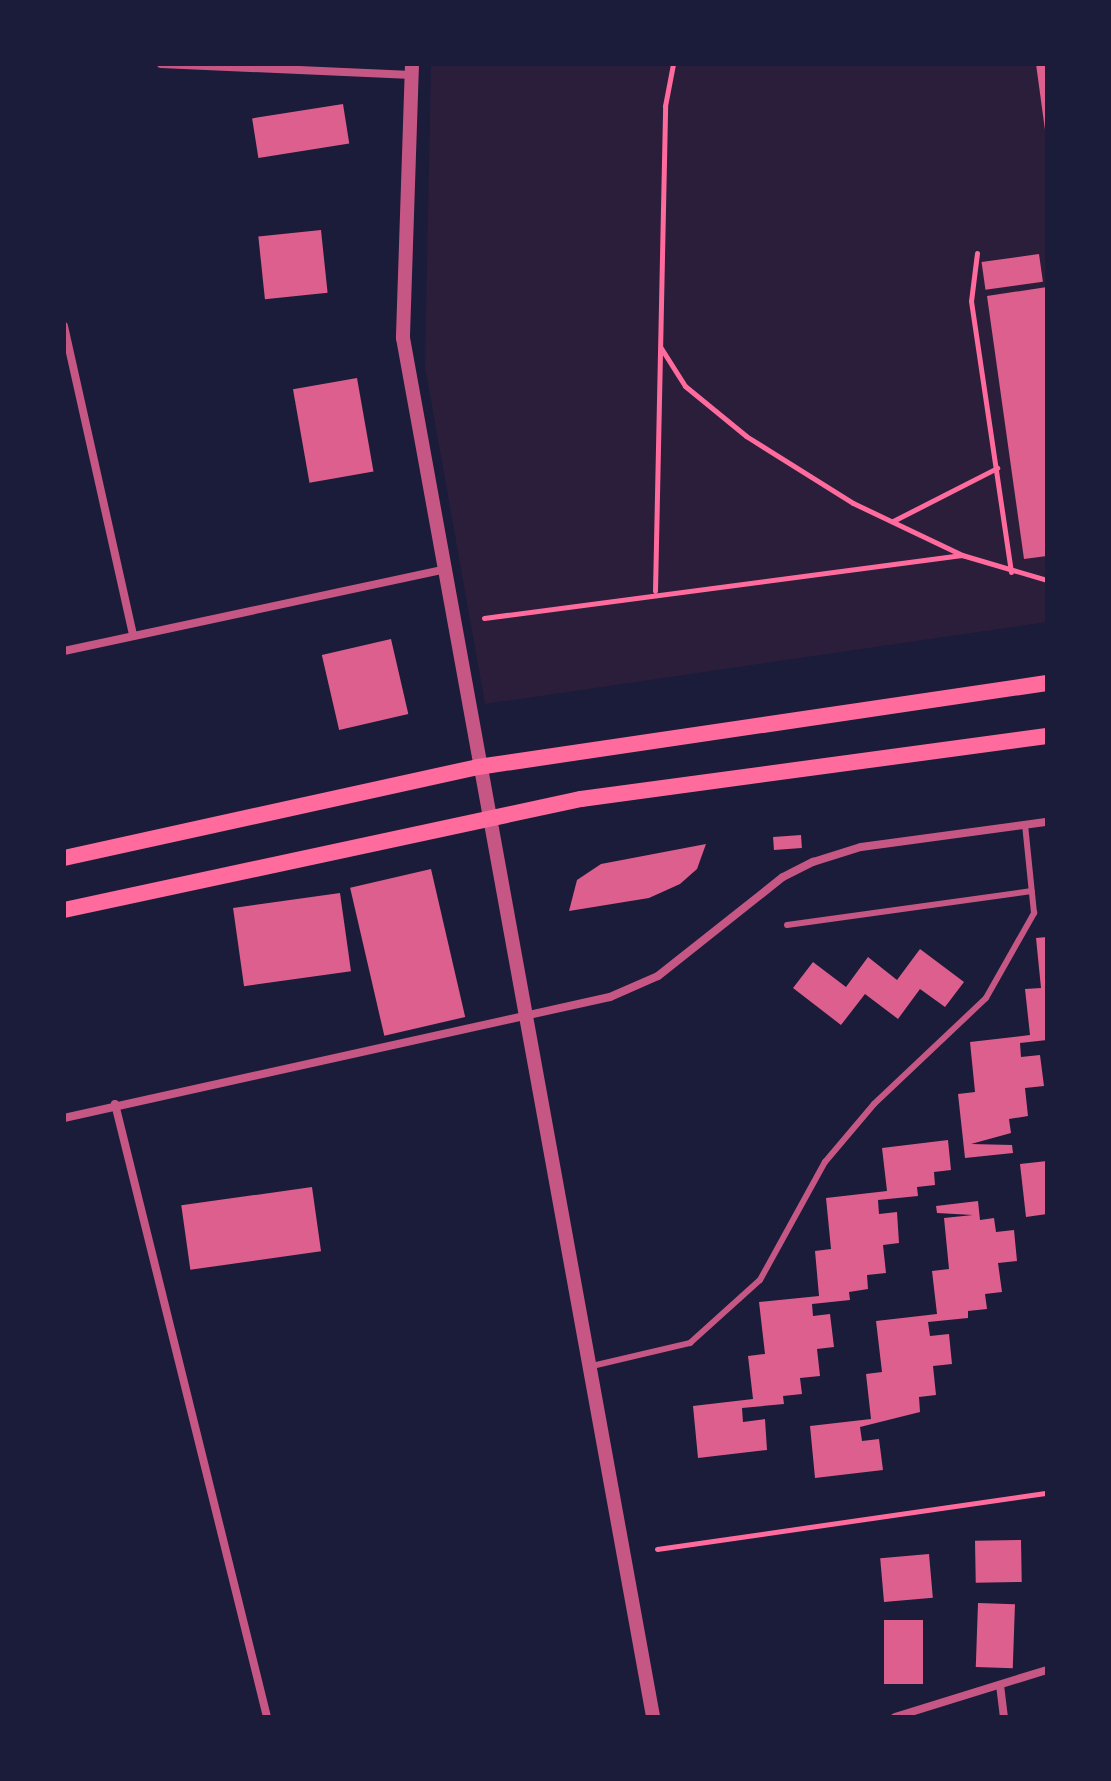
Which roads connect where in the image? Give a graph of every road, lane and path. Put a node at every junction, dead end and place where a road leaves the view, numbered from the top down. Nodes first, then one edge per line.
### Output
1 (161, 64) edge
2 (673, 64) edge
3 (412, 69) edge
4 (977, 253) dead end
5 (64, 326) edge
6 (661, 348) junction
7 (997, 468) junction
8 (892, 522) junction
9 (962, 555) junction
10 (442, 570) junction
11 (1011, 573) junction
12 (1047, 580) edge
13 (655, 591) junction
14 (484, 618) dead end
15 (133, 634) junction
16 (64, 651) edge
17 (1047, 683) edge
18 (1047, 736) edge
19 (478, 767) junction
20 (487, 816) junction
21 (1047, 822) edge
22 (1025, 825) junction
23 (64, 858) edge
24 (1032, 891) junction
25 (64, 910) edge
26 (787, 925) dead end
27 (524, 1015) junction
28 (115, 1104) junction
29 (64, 1118) edge
30 (588, 1366) junction
31 (1047, 1493) edge
32 (657, 1549) dead end
33 (1047, 1670) edge
34 (1000, 1685) junction
35 (267, 1717) edge
36 (653, 1717) edge
37 (895, 1717) edge
38 (1004, 1717) edge

1 - 3 street
2 - 6 path
3 - 10 street
4 - 7 path
5 - 15 street
6 - 8 path
6 - 13 path
7 - 8 path
7 - 11 path
8 - 9 path
9 - 11 path
9 - 13 path
10 - 15 street
10 - 19 street
11 - 12 path
13 - 14 path
15 - 16 street
17 - 19 main road
18 - 20 main road
19 - 20 street
19 - 23 main road
20 - 25 main road
20 - 27 street
21 - 22 street
22 - 24 lane
22 - 27 street
24 - 26 lane
24 - 30 lane
27 - 28 street
27 - 30 street
28 - 29 street
28 - 35 street
30 - 36 street
31 - 32 path
33 - 34 street
34 - 37 street
34 - 38 street

